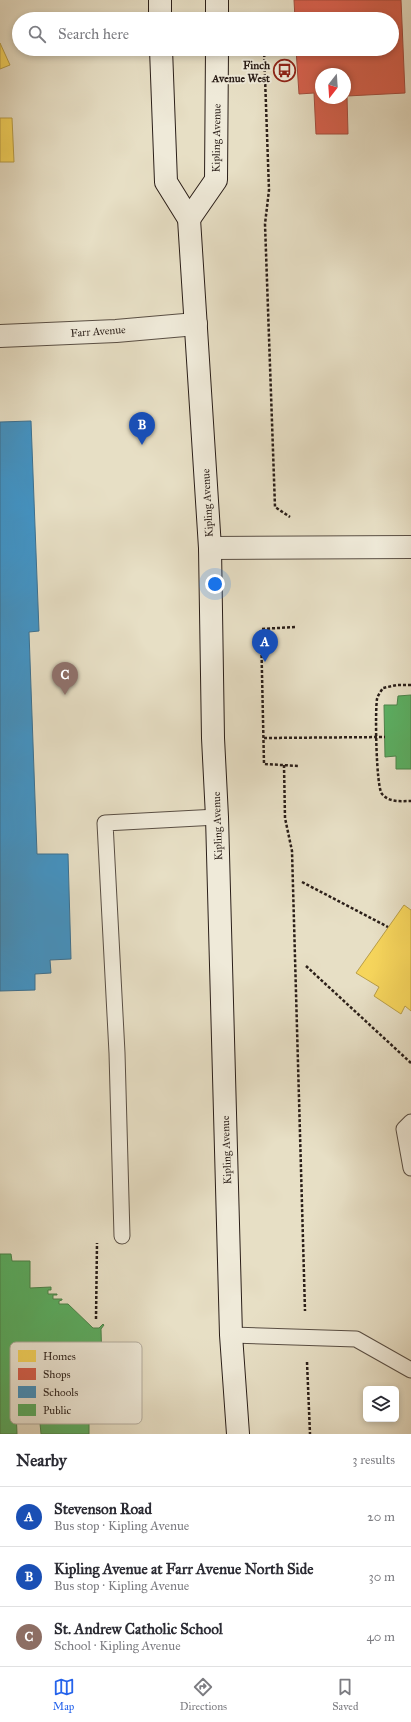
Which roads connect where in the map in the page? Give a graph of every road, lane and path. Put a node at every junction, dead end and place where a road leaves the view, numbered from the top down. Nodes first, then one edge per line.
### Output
1 (160, 0) edge
2 (217, 0) edge
3 (160, 12) edge
4 (217, 12) edge
5 (161, 56) edge
6 (217, 56) edge
7 (264, 56) edge
8 (189, 219) junction
9 (196, 324) junction
10 (0, 336) edge
11 (290, 517) dead end
12 (411, 547) edge
13 (210, 548) junction
14 (295, 627) dead end
15 (411, 685) edge
16 (377, 737) junction
17 (385, 737) dead end
18 (264, 738) junction
19 (284, 765) junction
20 (299, 766) dead end
21 (411, 801) edge
22 (217, 817) junction
23 (302, 882) dead end
24 (388, 927) dead end
25 (306, 966) dead end
26 (411, 1063) edge
27 (411, 1122) edge
28 (411, 1168) edge
29 (97, 1236) dead end
30 (122, 1236) dead end
31 (96, 1319) dead end
32 (231, 1335) junction
33 (306, 1337) junction
34 (411, 1370) edge
35 (238, 1434) edge
36 (310, 1434) edge

1 - 3 main road
2 - 4 main road
5 - 8 main road, Kipling Avenue
6 - 8 main road, Kipling Avenue
7 - 11 path
8 - 9 main road, Kipling Avenue
9 - 10 main road, Farr Avenue
9 - 13 main road, Kipling Avenue
12 - 13 main road
13 - 22 main road, Kipling Avenue
14 - 18 path
15 - 16 path
16 - 17 path
16 - 18 path
16 - 21 path
18 - 19 path
19 - 20 path
19 - 33 path
22 - 30 lane
22 - 32 main road, Kipling Avenue
23 - 24 path
25 - 26 path
27 - 28 lane
29 - 31 path
32 - 33 lane
32 - 35 main road, Kipling Avenue
33 - 34 lane
33 - 36 path

